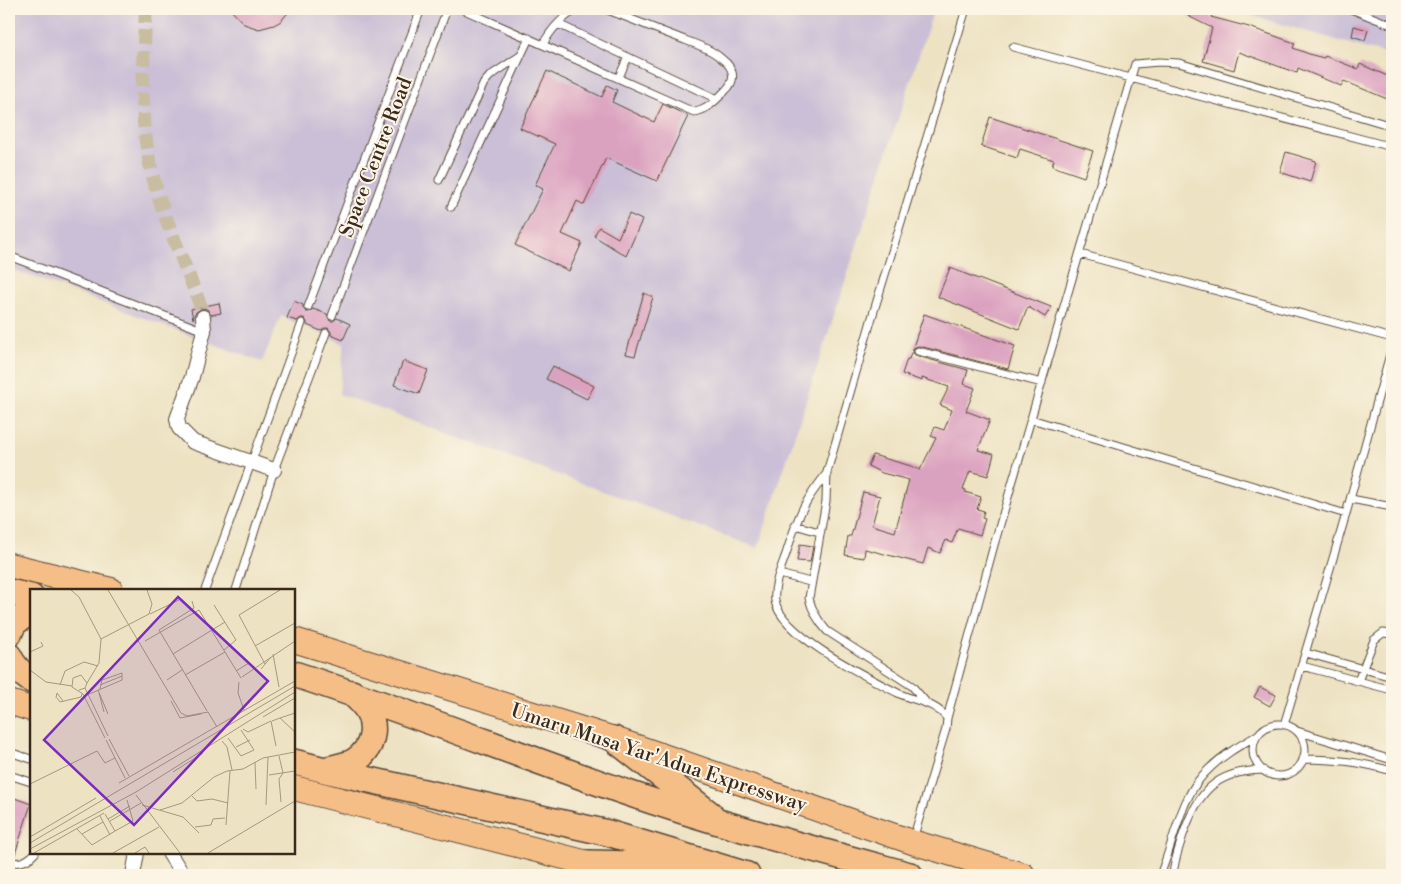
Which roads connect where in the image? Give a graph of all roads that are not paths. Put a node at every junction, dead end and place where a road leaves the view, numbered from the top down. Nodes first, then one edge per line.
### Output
1 (421, 9) edge
2 (448, 9) edge
3 (462, 9) edge
4 (578, 9) edge
5 (606, 9) edge
6 (966, 9) edge
7 (1351, 9) edge
8 (558, 24) junction
9 (1389, 24) dead end
10 (529, 38) junction
11 (543, 44) junction
12 (1013, 47) dead end
13 (521, 56) junction
14 (628, 57) junction
15 (619, 77) junction
16 (1132, 78) junction
17 (716, 99) junction
18 (1392, 126) edge
19 (1392, 147) edge
20 (439, 180) dead end
21 (451, 207) dead end
22 (1080, 254) junction
23 (9, 256) edge
24 (308, 307) dead end
25 (332, 316) dead end
26 (203, 324) joint
27 (302, 324) dead end
28 (326, 333) dead end
29 (1392, 338) edge
30 (1392, 347) edge
31 (918, 351) dead end
32 (1042, 383) junction
33 (1031, 419) junction
34 (251, 462) junction
35 (274, 470) junction
36 (827, 472) junction
37 (1351, 498) junction
38 (1392, 506) edge
39 (1346, 514) junction
40 (795, 525) junction
41 (819, 532) junction
42 (9, 565) edge
43 (779, 574) junction
44 (810, 582) junction
45 (107, 589) edge
46 (205, 589) edge
47 (236, 589) edge
48 (9, 592) edge
49 (30, 597) edge
50 (30, 612) edge
51 (9, 634) edge
52 (1392, 634) edge
53 (295, 640) edge
54 (1306, 653) junction
55 (9, 656) edge
56 (1302, 666) junction
57 (1362, 668) junction
58 (295, 674) edge
59 (1392, 677) edge
60 (9, 678) edge
61 (30, 679) edge
62 (1358, 681) junction
63 (30, 685) edge
64 (1392, 690) edge
65 (352, 693) junction
66 (925, 701) junction
67 (9, 702) edge
68 (30, 709) edge
69 (947, 718) junction
70 (1284, 725) junction
71 (1296, 731) junction
72 (1258, 735) junction
73 (614, 739) junction
74 (9, 752) edge
75 (30, 759) edge
76 (1303, 759) junction
77 (1392, 760) edge
78 (295, 762) edge
79 (325, 770) junction
80 (1263, 770) junction
81 (1392, 771) edge
82 (9, 775) edge
83 (30, 782) edge
84 (295, 788) edge
85 (724, 824) junction
86 (912, 842) junction
87 (35, 854) edge
88 (137, 854) edge
89 (170, 854) edge
90 (9, 861) edge
91 (588, 863) junction
92 (711, 865) junction
93 (133, 875) edge
94 (183, 875) edge
95 (635, 875) edge
96 (747, 875) edge
97 (910, 875) edge
98 (1023, 875) edge
99 (1160, 875) edge
100 (1173, 875) edge

1 - 24 lane, Space Centre Road
2 - 25 lane, Space Centre Road
3 - 10 lane
4 - 8 lane
5 - 17 lane
6 - 36 lane
7 - 9 lane
8 - 11 lane
8 - 14 lane
10 - 11 lane
10 - 13 lane
11 - 15 lane
12 - 16 lane
13 - 20 lane
13 - 21 lane
14 - 15 lane
14 - 17 lane
15 - 17 lane
16 - 18 lane
16 - 19 lane
16 - 22 lane
22 - 29 lane
22 - 32 lane
23 - 26 lane
26 - 34 street
27 - 34 lane
28 - 35 lane
30 - 37 lane
31 - 32 lane
32 - 33 lane
33 - 39 lane
33 - 69 lane
34 - 35 street
34 - 46 lane
35 - 47 lane
36 - 40 lane
36 - 41 lane
37 - 38 lane
37 - 39 lane
39 - 54 lane
40 - 41 lane
40 - 43 lane
41 - 44 lane
42 - 45 highway
43 - 44 lane
43 - 66 lane
44 - 66 lane
48 - 49 highway
50 - 51 highway
52 - 57 lane
53 - 73 highway, Umaru Musa Yar'Adua Expressway
54 - 56 lane
54 - 57 lane
55 - 61 highway
56 - 62 lane
56 - 70 lane
57 - 59 lane
57 - 62 lane
58 - 65 highway, Umaru Musa Yar'Adua Expressway
60 - 63 highway
62 - 64 lane
65 - 79 highway
65 - 85 highway, Umaru Musa Yar'Adua Expressway
66 - 69 lane
67 - 68 highway
69 - 86 lane
70 - 71 lane
70 - 72 lane
71 - 76 lane
71 - 77 lane
72 - 80 lane
72 - 99 lane
73 - 85 highway
73 - 86 highway, Umaru Musa Yar'Adua Expressway
74 - 75 lane
76 - 80 lane
76 - 81 lane
78 - 79 highway
79 - 92 highway
80 - 100 lane
82 - 83 lane
84 - 91 highway
85 - 97 highway, Umaru Musa Yar'Adua Expressway
86 - 98 highway, Umaru Musa Yar'Adua Expressway
87 - 90 lane
88 - 93 street
89 - 94 street
91 - 92 highway
91 - 95 highway
92 - 96 highway

